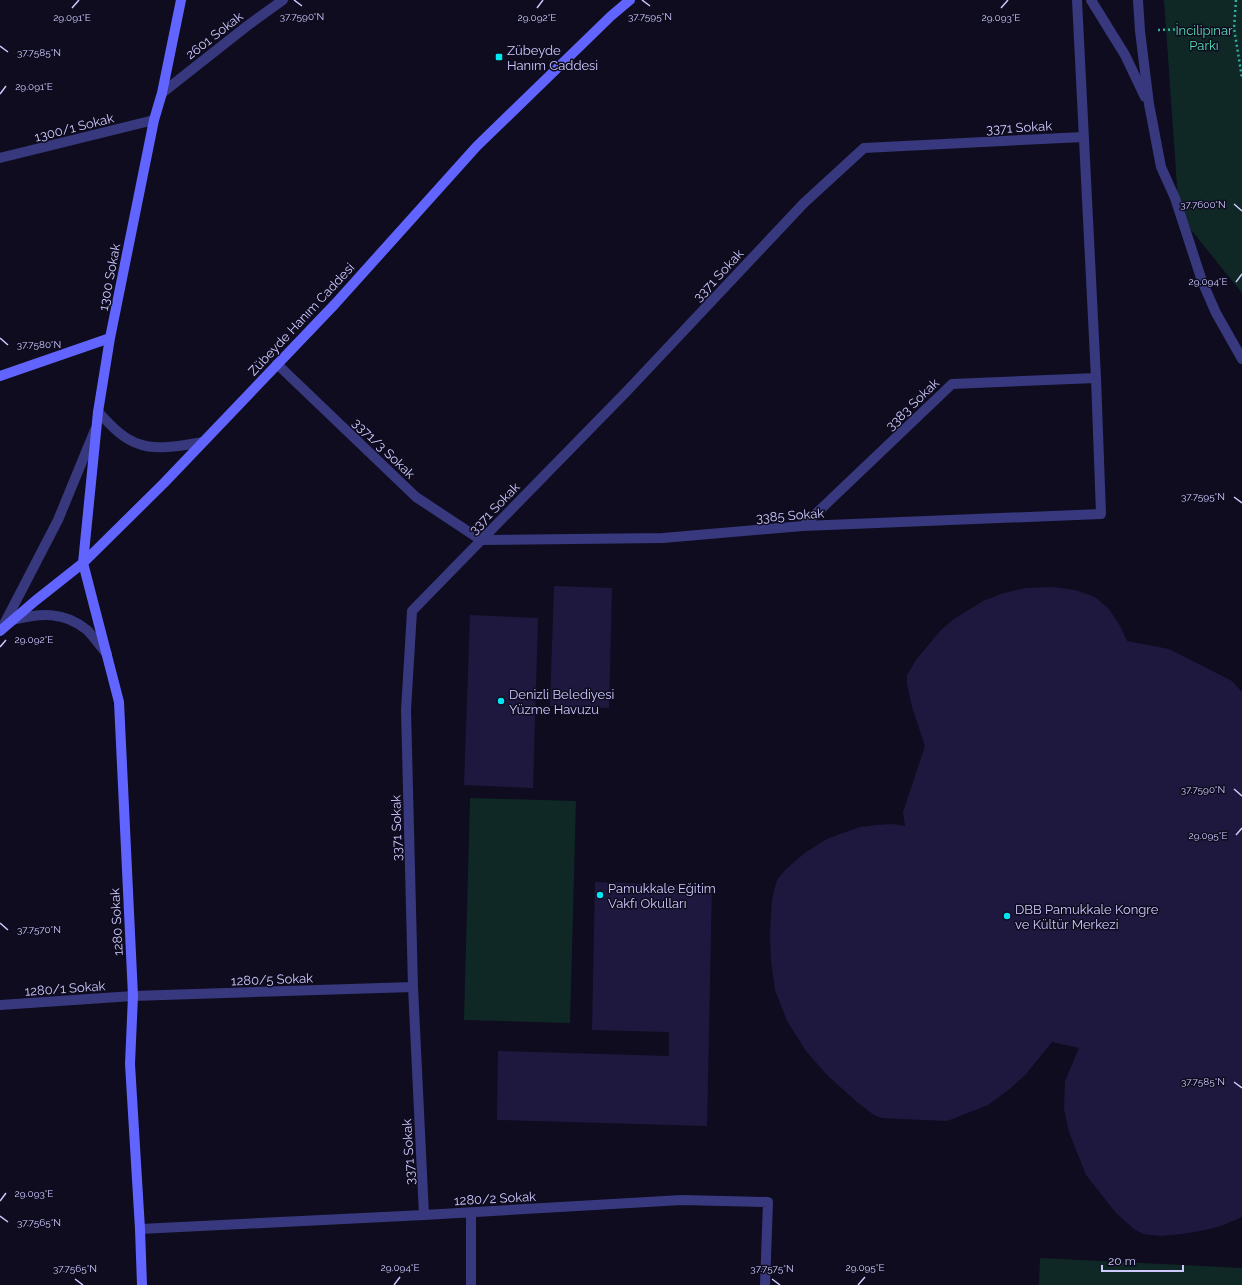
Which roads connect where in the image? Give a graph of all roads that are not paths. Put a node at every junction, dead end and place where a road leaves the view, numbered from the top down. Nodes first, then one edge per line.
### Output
1 (181, 0) edge
2 (283, 0) edge
3 (630, 0) edge
4 (1077, 0) edge
5 (1091, 0) edge
6 (1138, 0) edge
7 (162, 93) junction
8 (1149, 104) junction
9 (154, 120) junction
10 (1083, 137) junction
11 (0, 158) edge
12 (110, 338) junction
13 (1242, 359) edge
14 (277, 364) junction
15 (0, 376) edge
16 (1096, 378) junction
17 (98, 412) junction
18 (96, 426) junction
19 (203, 442) junction
20 (803, 526) junction
21 (481, 540) junction
22 (83, 563) junction
23 (13, 620) junction
24 (0, 630) edge
25 (107, 654) junction
26 (413, 987) junction
27 (132, 996) junction
28 (0, 1006) edge
29 (471, 1213) junction
30 (424, 1216) junction
31 (140, 1229) junction
32 (142, 1285) edge
33 (471, 1285) edge
34 (764, 1285) edge

1 - 7 street, 1300 Sokak
2 - 7 street, 2601 Sokak
3 - 14 street, Zübeyde Hanım Caddesi
4 - 10 street
5 - 8 street
6 - 8 street
7 - 9 street, 1300 Sokak
8 - 13 street
9 - 11 street, 1300/1 Sokak
9 - 12 street, 1300 Sokak
10 - 16 street
10 - 21 street, 3371 Sokak
12 - 15 street
12 - 17 street, 1300 Sokak
14 - 19 street, Zübeyde Hanım Caddesi
14 - 21 street, 3371/3 Sokak
16 - 20 street, 3383 Sokak
16 - 20 street, 3385 Sokak
17 - 18 street, 1300 Sokak
17 - 19 street
18 - 22 street, 1300 Sokak
18 - 24 street
19 - 22 street, Zübeyde Hanım Caddesi
20 - 21 street, 3385 Sokak
21 - 26 street, 3371 Sokak
22 - 23 street, Zübeyde Hanım Caddesi
22 - 25 street, 1280 Sokak
23 - 24 street, Zübeyde Hanım Caddesi
23 - 25 street
25 - 27 street, 1280 Sokak
26 - 27 street, 1280/5 Sokak
26 - 30 street, 3371 Sokak
27 - 28 street, 1280/1 Sokak
27 - 31 street, 1280 Sokak
29 - 30 street, 1280/2 Sokak
29 - 33 street
29 - 34 street, 1280/2 Sokak
30 - 31 street, 1280/2 Sokak
31 - 32 street, 1280 Sokak

